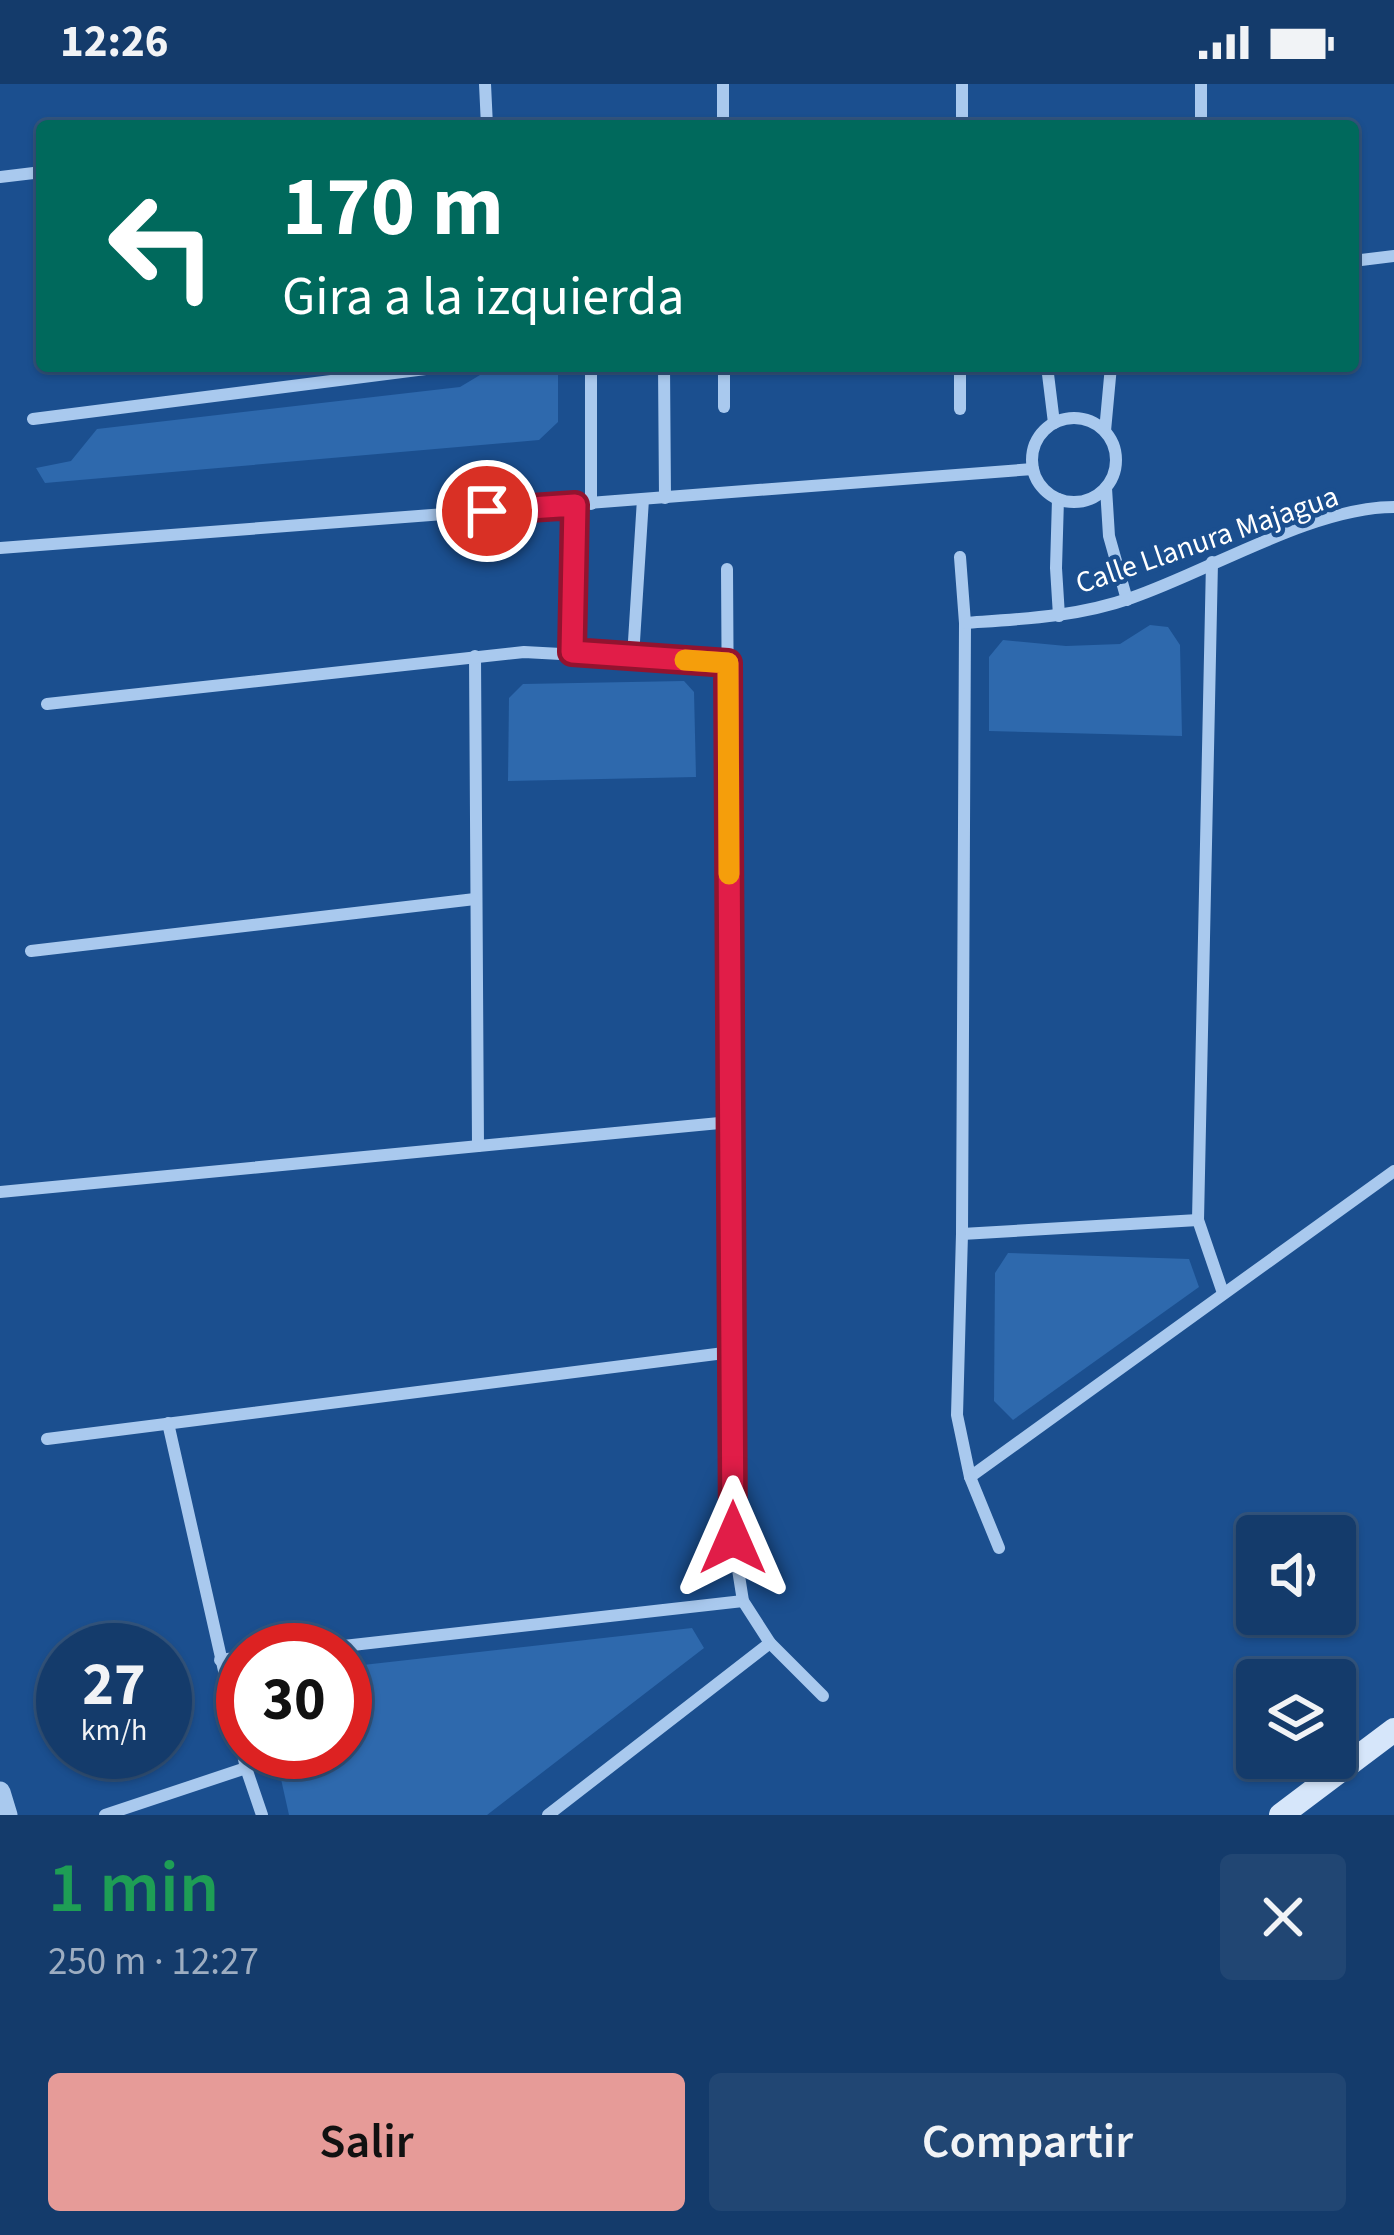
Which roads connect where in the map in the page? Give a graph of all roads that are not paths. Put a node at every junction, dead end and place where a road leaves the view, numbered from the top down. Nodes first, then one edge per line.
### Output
1 (485, 84) edge
2 (723, 84) edge
3 (962, 84) edge
4 (1202, 84) edge
5 (487, 120) edge
6 (724, 120) edge
7 (962, 120) edge
8 (1202, 120) edge
9 (36, 173) edge
10 (0, 177) edge
11 (1394, 256) edge
12 (1359, 260) edge
13 (402, 372) edge
14 (591, 372) edge
15 (664, 372) edge
16 (724, 372) edge
17 (960, 372) edge
18 (1048, 372) edge
19 (1111, 372) edge
20 (724, 407) dead end
21 (960, 409) dead end
22 (33, 419) dead end
23 (1054, 423) junction
24 (1105, 431) junction
25 (1033, 469) junction
26 (1106, 488) junction
27 (665, 498) junction
28 (643, 500) junction
29 (1058, 500) junction
30 (591, 504) junction
31 (575, 505) junction
32 (1394, 507) edge
33 (0, 548) edge
34 (960, 557) dead end
35 (1212, 562) junction
36 (727, 569) dead end
37 (1127, 600) junction
38 (1060, 616) junction
39 (965, 623) junction
40 (572, 652) junction
41 (475, 656) junction
42 (633, 657) junction
43 (728, 663) junction
44 (47, 704) dead end
45 (475, 899) junction
46 (31, 951) dead end
47 (730, 1122) junction
48 (478, 1146) junction
49 (1394, 1171) edge
50 (0, 1192) edge
51 (1198, 1220) junction
52 (962, 1234) junction
53 (1223, 1293) junction
54 (732, 1352) junction
55 (168, 1424) junction
56 (47, 1439) dead end
57 (970, 1477) junction
58 (999, 1548) dead end
59 (743, 1601) junction
60 (216, 1642) edge
61 (372, 1643) edge
62 (770, 1643) junction
63 (823, 1696) dead end
64 (1394, 1730) edge
65 (216, 1778) edge
66 (250, 1779) edge
67 (0, 1792) edge
68 (7, 1815) edge
69 (105, 1815) edge
70 (262, 1815) edge
71 (548, 1815) edge
72 (1281, 1815) edge

1 - 5 street
2 - 6 street
3 - 7 street
4 - 8 street
9 - 10 street
11 - 12 street
13 - 22 street
14 - 30 street
15 - 27 street
16 - 20 street
17 - 21 street
18 - 23 street
19 - 24 street
23 - 24 street
23 - 25 street
24 - 26 street
25 - 27 street
25 - 29 street
26 - 29 street
26 - 37 street
27 - 28 street
28 - 30 street
28 - 42 street
29 - 38 street
30 - 31 street
31 - 33 street
31 - 40 street
32 - 35 street, Calle Llanura Majagua
34 - 39 street
35 - 37 street, Calle Llanura Majagua
35 - 51 street
36 - 43 street
37 - 38 street, Calle Llanura Majagua
38 - 39 street, Calle Llanura Majagua
39 - 52 street
40 - 41 street
40 - 42 street
41 - 44 street
41 - 45 street
42 - 43 street
43 - 47 street
45 - 46 street
45 - 48 street
47 - 48 street
47 - 54 street
48 - 50 street
49 - 53 street
51 - 52 street
51 - 53 street
52 - 57 street
53 - 57 street
54 - 55 street
54 - 59 street
55 - 56 street
55 - 60 street
57 - 58 street
59 - 61 street
59 - 62 street
62 - 63 street
62 - 71 street
64 - 72 main road
65 - 69 street
66 - 70 street
67 - 68 street

